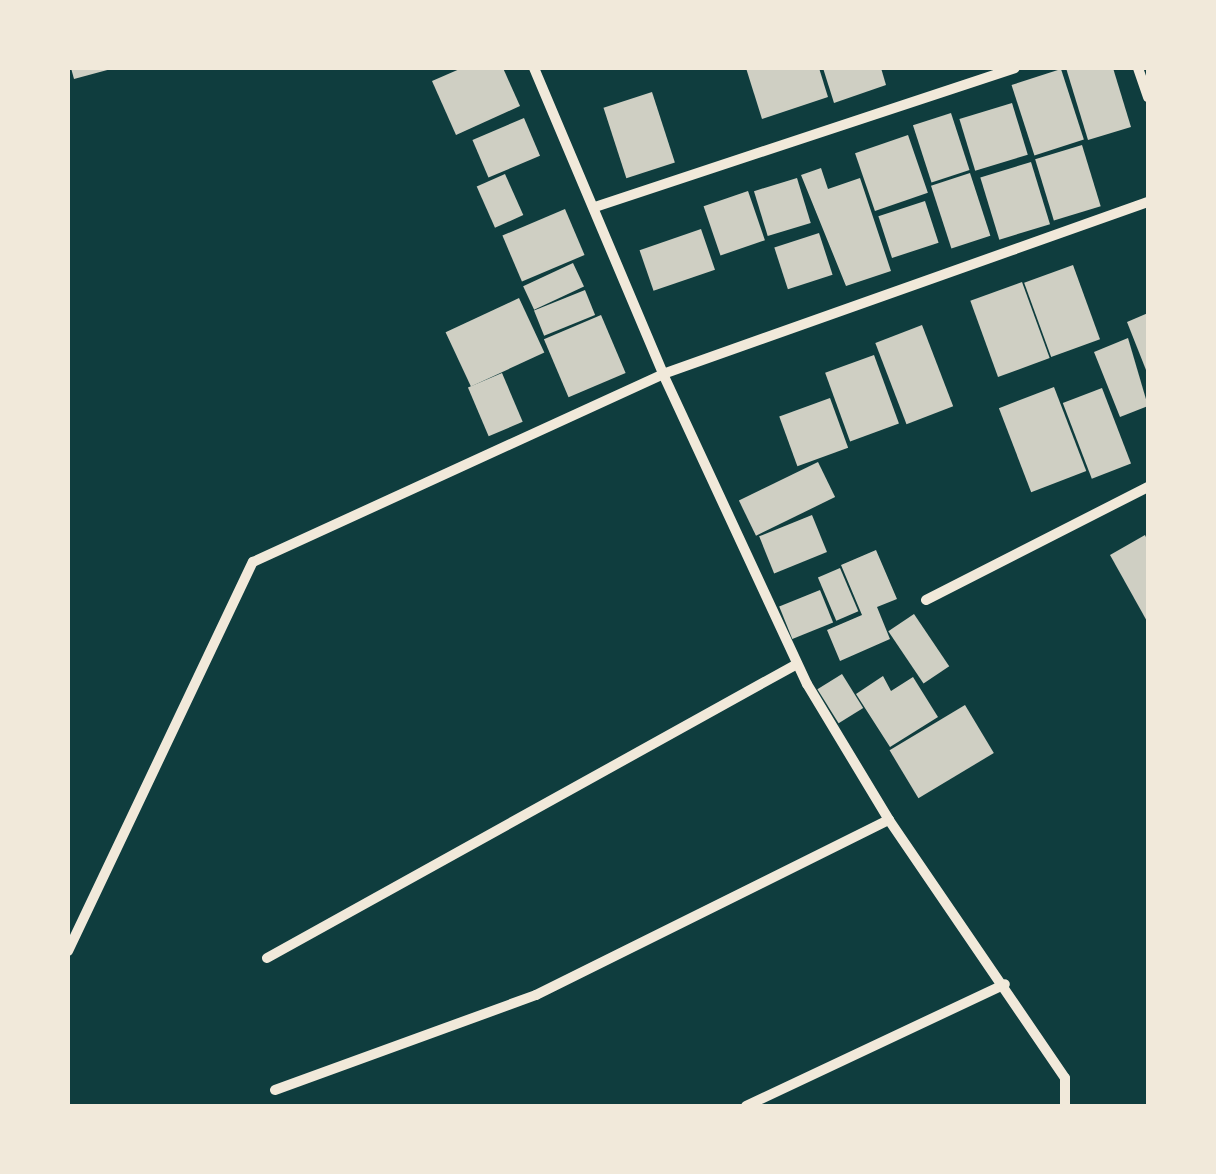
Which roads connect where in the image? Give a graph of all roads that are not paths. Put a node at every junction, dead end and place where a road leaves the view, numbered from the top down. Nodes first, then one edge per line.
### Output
1 (534, 68) edge
2 (1015, 68) edge
3 (1138, 68) edge
4 (1148, 96) edge
5 (1148, 202) edge
6 (596, 207) junction
7 (663, 374) junction
8 (1148, 487) edge
9 (926, 600) dead end
10 (797, 664) junction
11 (889, 820) junction
12 (68, 951) edge
13 (267, 958) dead end
14 (1006, 984) junction
15 (276, 1090) dead end
16 (746, 1106) edge
17 (1064, 1106) edge

1 - 6 street
2 - 6 street
3 - 4 street
5 - 7 street
6 - 7 street
7 - 10 street
7 - 12 street
8 - 9 street
10 - 11 street
10 - 13 street
11 - 14 street
11 - 15 street
14 - 16 street
14 - 17 street

